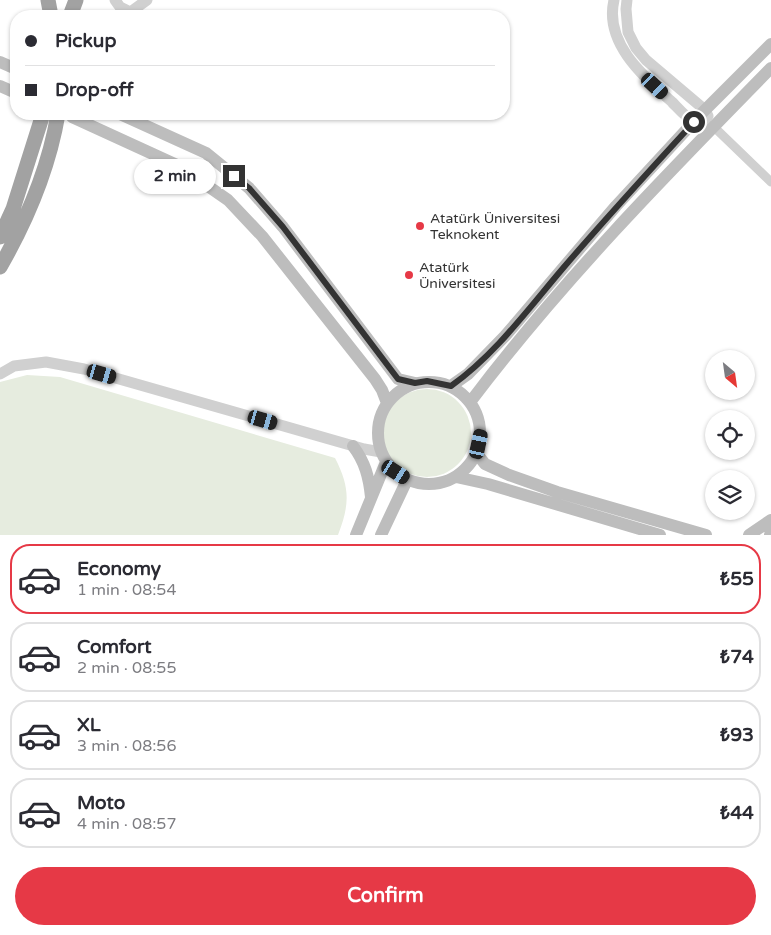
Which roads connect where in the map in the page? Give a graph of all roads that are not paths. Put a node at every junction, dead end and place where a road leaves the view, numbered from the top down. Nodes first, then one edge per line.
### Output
1 (115, 0) edge
2 (146, 0) edge
3 (614, 0) edge
4 (627, 0) edge
5 (133, 9) edge
6 (771, 44) edge
7 (771, 68) edge
8 (705, 110) junction
9 (41, 120) edge
10 (64, 120) edge
11 (74, 120) edge
12 (133, 120) edge
13 (694, 122) junction
14 (714, 127) junction
15 (771, 182) edge
16 (0, 237) edge
17 (0, 267) edge
18 (0, 374) edge
19 (415, 383) junction
20 (451, 386) junction
21 (471, 402) junction
22 (387, 403) junction
23 (353, 446) junction
24 (477, 454) junction
25 (384, 457) junction
26 (456, 477) junction
27 (407, 480) junction
28 (371, 500) junction
29 (771, 520) edge
30 (771, 531) edge
31 (655, 534) edge
32 (356, 535) edge
33 (381, 535) edge
34 (706, 535) edge
35 (749, 535) edge
36 (770, 535) edge

1 - 5 street
2 - 5 street
3 - 13 street
4 - 8 street
6 - 8 main road
7 - 14 main road
8 - 13 main road
8 - 14 street
9 - 16 highway
10 - 17 highway
11 - 22 main road
12 - 19 main road
13 - 14 street
13 - 20 main road
14 - 15 street
14 - 21 main road
18 - 23 street
19 - 20 main road
19 - 22 main road
20 - 21 main road
21 - 24 main road
22 - 25 main road
23 - 25 street
23 - 28 main road
24 - 26 main road
24 - 34 main road
25 - 27 main road
25 - 28 main road
26 - 27 main road
26 - 31 main road
27 - 33 main road
28 - 32 main road
29 - 35 main road
30 - 36 main road

